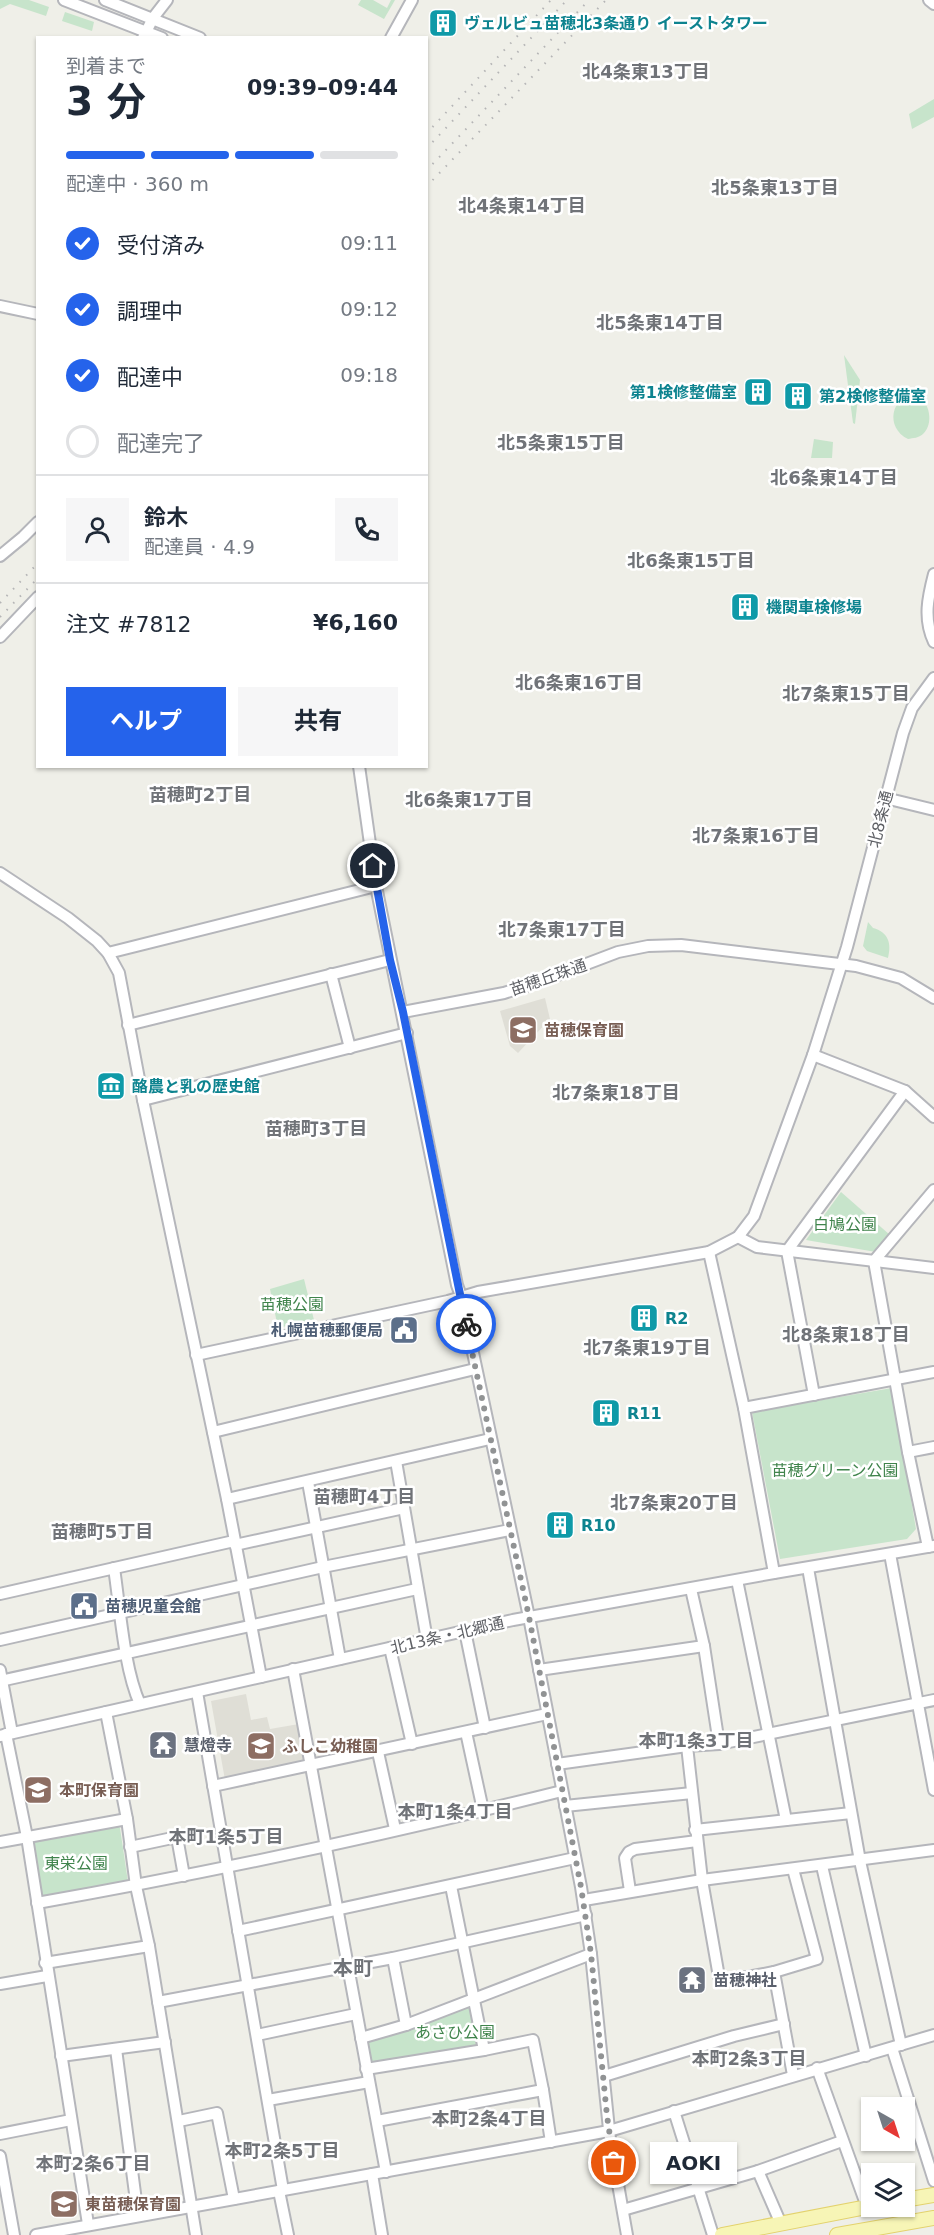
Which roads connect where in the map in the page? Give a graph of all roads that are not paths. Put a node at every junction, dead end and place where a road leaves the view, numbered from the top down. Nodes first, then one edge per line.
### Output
1 (64, 0) edge
2 (105, 0) edge
3 (167, 0) edge
4 (412, 0) edge
5 (929, 0) edge
6 (934, 4) edge
7 (153, 18) junction
8 (144, 34) edge
9 (195, 36) edge
10 (392, 36) edge
11 (0, 306) edge
12 (36, 314) edge
13 (36, 524) edge
14 (0, 556) edge
15 (934, 574) edge
16 (36, 599) edge
17 (0, 637) edge
18 (934, 642) edge
19 (934, 678) edge
20 (359, 768) edge
21 (885, 798) junction
22 (934, 810) edge
23 (0, 873) edge
24 (376, 886) junction
25 (108, 953) junction
26 (390, 960) junction
27 (840, 966) junction
28 (331, 974) junction
29 (934, 997) edge
30 (403, 1012) junction
31 (128, 1025) junction
32 (407, 1033) junction
33 (350, 1048) junction
34 (813, 1055) junction
35 (905, 1091) junction
36 (143, 1100) junction
37 (934, 1117) edge
38 (934, 1190) edge
39 (738, 1237) junction
40 (787, 1251) junction
41 (709, 1252) junction
42 (874, 1261) junction
43 (934, 1268) edge
44 (461, 1296) junction
45 (196, 1355) junction
46 (475, 1369) junction
47 (934, 1372) edge
48 (895, 1378) junction
49 (814, 1395) junction
50 (744, 1408) junction
51 (213, 1432) junction
52 (490, 1439) junction
53 (934, 1447) edge
54 (908, 1452) junction
55 (396, 1461) junction
56 (308, 1482) junction
57 (227, 1499) junction
58 (404, 1508) junction
59 (316, 1527) junction
60 (510, 1530) junction
61 (234, 1543) junction
62 (931, 1547) edge
63 (411, 1548) junction
64 (890, 1554) junction
65 (323, 1567) junction
66 (114, 1568) junction
67 (808, 1568) junction
68 (774, 1573) junction
69 (737, 1580) junction
70 (244, 1587) junction
71 (691, 1588) junction
72 (417, 1589) junction
73 (0, 1594) edge
74 (330, 1608) junction
75 (121, 1614) junction
76 (529, 1617) junction
77 (251, 1626) junction
78 (465, 1631) junction
79 (0, 1640) edge
80 (427, 1640) junction
81 (704, 1646) junction
82 (390, 1648) junction
83 (127, 1654) junction
84 (340, 1659) junction
85 (292, 1669) junction
86 (539, 1670) junction
87 (1, 1677) edge
88 (261, 1677) junction
89 (197, 1692) junction
90 (934, 1700) edge
91 (140, 1704) junction
92 (919, 1704) junction
93 (106, 1712) junction
94 (547, 1714) junction
95 (835, 1721) junction
96 (485, 1728) junction
97 (466, 1732) junction
98 (6, 1734) edge
99 (768, 1735) junction
100 (412, 1744) junction
101 (719, 1744) junction
102 (687, 1746) junction
103 (378, 1752) junction
104 (557, 1764) junction
105 (310, 1767) junction
106 (213, 1786) junction
107 (934, 1790) edge
108 (562, 1791) junction
109 (692, 1792) junction
110 (565, 1806) junction
111 (483, 1810) junction
112 (852, 1813) junction
113 (127, 1820) junction
114 (786, 1820) junction
115 (395, 1829) junction
116 (695, 1830) junction
117 (27, 1837) junction
118 (697, 1841) junction
119 (0, 1842) edge
120 (324, 1845) junction
121 (130, 1847) junction
122 (934, 1850) edge
123 (575, 1858) junction
124 (860, 1861) junction
125 (822, 1866) junction
126 (226, 1867) junction
127 (793, 1869) junction
128 (184, 1876) junction
129 (702, 1880) junction
130 (136, 1886) junction
131 (451, 1886) junction
132 (630, 1891) junction
133 (584, 1900) junction
134 (38, 1903) junction
135 (337, 1910) junction
136 (586, 1915) junction
137 (238, 1931) junction
138 (463, 1943) junction
139 (149, 1946) junction
140 (591, 1954) junction
141 (393, 1958) junction
142 (45, 1963) junction
143 (347, 1966) junction
144 (774, 1972) junction
145 (47, 1976) junction
146 (0, 1984) edge
147 (248, 1985) junction
148 (474, 2000) junction
149 (158, 2002) junction
150 (356, 2013) junction
151 (783, 2024) junction
152 (406, 2025) junction
153 (256, 2034) junction
154 (934, 2035) edge
155 (361, 2038) junction
156 (165, 2042) junction
157 (896, 2046) junction
158 (116, 2049) junction
159 (484, 2050) junction
160 (866, 2055) junction
161 (60, 2056) junction
162 (817, 2068) junction
163 (366, 2069) junction
164 (793, 2075) junction
165 (604, 2076) junction
166 (369, 2082) junction
167 (543, 2090) junction
168 (268, 2100) junction
169 (674, 2111) junction
170 (71, 2120) junction
171 (179, 2121) junction
172 (377, 2121) junction
173 (609, 2131) junction
174 (0, 2134) edge
175 (842, 2141) junction
176 (551, 2142) junction
177 (0, 2156) edge
178 (758, 2171) junction
179 (386, 2172) junction
180 (372, 2174) junction
181 (934, 2181) edge
182 (861, 2186) edge
183 (699, 2189) junction
184 (281, 2190) junction
185 (934, 2195) edge
186 (915, 2198) edge
187 (234, 2199) junction
188 (191, 2207) junction
189 (861, 2209) edge
190 (623, 2210) junction
191 (138, 2216) junction
192 (934, 2218) edge
193 (88, 2224) junction
194 (781, 2224) junction
195 (14, 2235) edge
196 (36, 2235) edge
197 (196, 2235) edge
198 (288, 2235) edge
199 (382, 2235) edge
200 (627, 2235) edge
201 (713, 2235) edge
202 (722, 2235) edge
203 (837, 2235) edge

1 - 8 street
2 - 7 street
3 - 7 street
4 - 10 street
5 - 6 street
7 - 8 street
7 - 9 street
11 - 12 street
13 - 14 street
15 - 18 street
16 - 17 street
19 - 21 street, 北8条通
20 - 24 street
21 - 22 street
21 - 27 street, 北8条通
23 - 25 street
24 - 25 street
24 - 26 street
25 - 31 street
26 - 28 street
26 - 30 street
27 - 29 street, 苗穂丘珠通
27 - 30 street, 苗穂丘珠通
27 - 34 street, 北8条通
28 - 31 street
28 - 33 street
30 - 32 street
31 - 36 street
32 - 33 street
32 - 44 street
33 - 36 street
34 - 35 street
34 - 39 street, 北8条通
35 - 37 street
35 - 40 street
36 - 45 street
38 - 42 street
39 - 40 street
39 - 41 street
40 - 42 street
40 - 49 street
41 - 44 street
41 - 50 street
42 - 43 street
42 - 48 street
44 - 45 street
44 - 46 street
45 - 51 street
46 - 51 street
46 - 52 street
47 - 48 street
48 - 49 street
48 - 54 street
49 - 50 street
50 - 68 street
51 - 57 street
52 - 55 street
52 - 60 street
53 - 54 street
54 - 62 street
55 - 56 street
55 - 58 street
56 - 57 street
56 - 59 street
57 - 61 street
58 - 59 street
58 - 63 street
59 - 61 street
59 - 65 street
60 - 63 street
60 - 76 street
61 - 66 street
61 - 70 street
62 - 64 street, 北13条・北郷通
63 - 65 street
63 - 72 street
64 - 67 street, 北13条・北郷通
64 - 92 street
65 - 70 street
65 - 74 street
66 - 73 street
66 - 75 street
67 - 68 street, 北13条・北郷通
67 - 95 street
68 - 69 street, 北13条・北郷通
69 - 71 street, 北13条・北郷通
69 - 99 street
70 - 75 street
70 - 77 street
71 - 76 street, 北13条・北郷通
71 - 81 street
72 - 74 street
72 - 80 street
74 - 77 street
74 - 84 street
75 - 79 street
75 - 83 street
76 - 78 street, 北13条・北郷通
76 - 86 street
77 - 83 street
77 - 88 street
78 - 80 street, 北13条・北郷通
78 - 96 street
80 - 82 street, 北13条・北郷通
81 - 86 street
81 - 101 street
82 - 84 street, 北13条・北郷通
82 - 100 street
83 - 87 street
83 - 91 street
84 - 85 street, 北13条・北郷通
85 - 88 street, 北13条・北郷通
85 - 105 street
86 - 94 street
87 - 98 street
88 - 89 street, 北13条・北郷通
89 - 91 street, 北13条・北郷通
89 - 106 street
90 - 92 street
91 - 93 street, 北13条・北郷通
92 - 95 street
92 - 107 street
93 - 98 street, 北13条・北郷通
93 - 113 street
94 - 96 street
94 - 104 street
95 - 99 street
95 - 112 street
96 - 97 street
97 - 100 street
97 - 111 street
98 - 117 street
99 - 101 street
99 - 114 street
100 - 103 street
101 - 102 street
102 - 104 street
102 - 109 street
103 - 105 street
103 - 115 street
104 - 108 street
105 - 106 street
105 - 120 street
106 - 126 street
108 - 110 street
108 - 111 street
109 - 110 street
109 - 116 street
110 - 123 street
111 - 115 street
112 - 114 street
112 - 124 street
113 - 117 street
113 - 121 street
114 - 116 street
115 - 120 street
116 - 118 street
117 - 119 street
117 - 134 street
118 - 129 street
118 - 132 street
120 - 126 street
120 - 135 street
121 - 128 street
121 - 130 street
122 - 124 street
123 - 131 street
123 - 133 street
124 - 125 street
124 - 157 street
125 - 127 street
125 - 160 street
126 - 128 street
126 - 137 street
127 - 129 street
127 - 144 street
128 - 130 street
129 - 132 street
129 - 144 street
130 - 134 street
130 - 139 street
131 - 135 street
131 - 138 street
132 - 133 street
133 - 136 street
134 - 142 street
135 - 137 street
135 - 143 street
136 - 138 street
136 - 140 street
137 - 147 street
138 - 141 street
138 - 148 street
139 - 142 street
139 - 149 street
140 - 148 street
140 - 165 street
141 - 143 street
141 - 152 street
142 - 145 street
143 - 147 street
143 - 150 street
144 - 151 street
145 - 146 street
145 - 161 street
147 - 149 street
147 - 153 street
148 - 152 street
148 - 159 street
149 - 156 street
150 - 153 street
150 - 155 street
151 - 164 street
151 - 165 street
152 - 155 street
153 - 168 street
154 - 157 street
155 - 163 street
156 - 158 street
156 - 171 street
157 - 160 street
157 - 181 street
158 - 161 street
158 - 191 street
159 - 163 street
159 - 167 street
160 - 162 street
161 - 170 street
162 - 164 street
162 - 175 street
163 - 166 street
164 - 169 street
165 - 173 street
166 - 168 street
166 - 172 street
167 - 172 street
167 - 176 street
168 - 184 street
169 - 173 street
169 - 183 street
170 - 174 street
170 - 193 street
171 - 187 street
171 - 188 street
172 - 179 street
173 - 176 street
173 - 190 street
175 - 178 street
175 - 182 street
176 - 179 street
177 - 195 street
178 - 183 street
178 - 194 street
179 - 180 street
180 - 184 street
180 - 199 street
183 - 190 street
183 - 201 street
184 - 187 street
184 - 198 street
185 - 186 main road
187 - 188 street
188 - 191 street
188 - 197 street
189 - 194 main road
190 - 200 street
191 - 193 street
192 - 203 main road
193 - 196 street
194 - 202 main road

